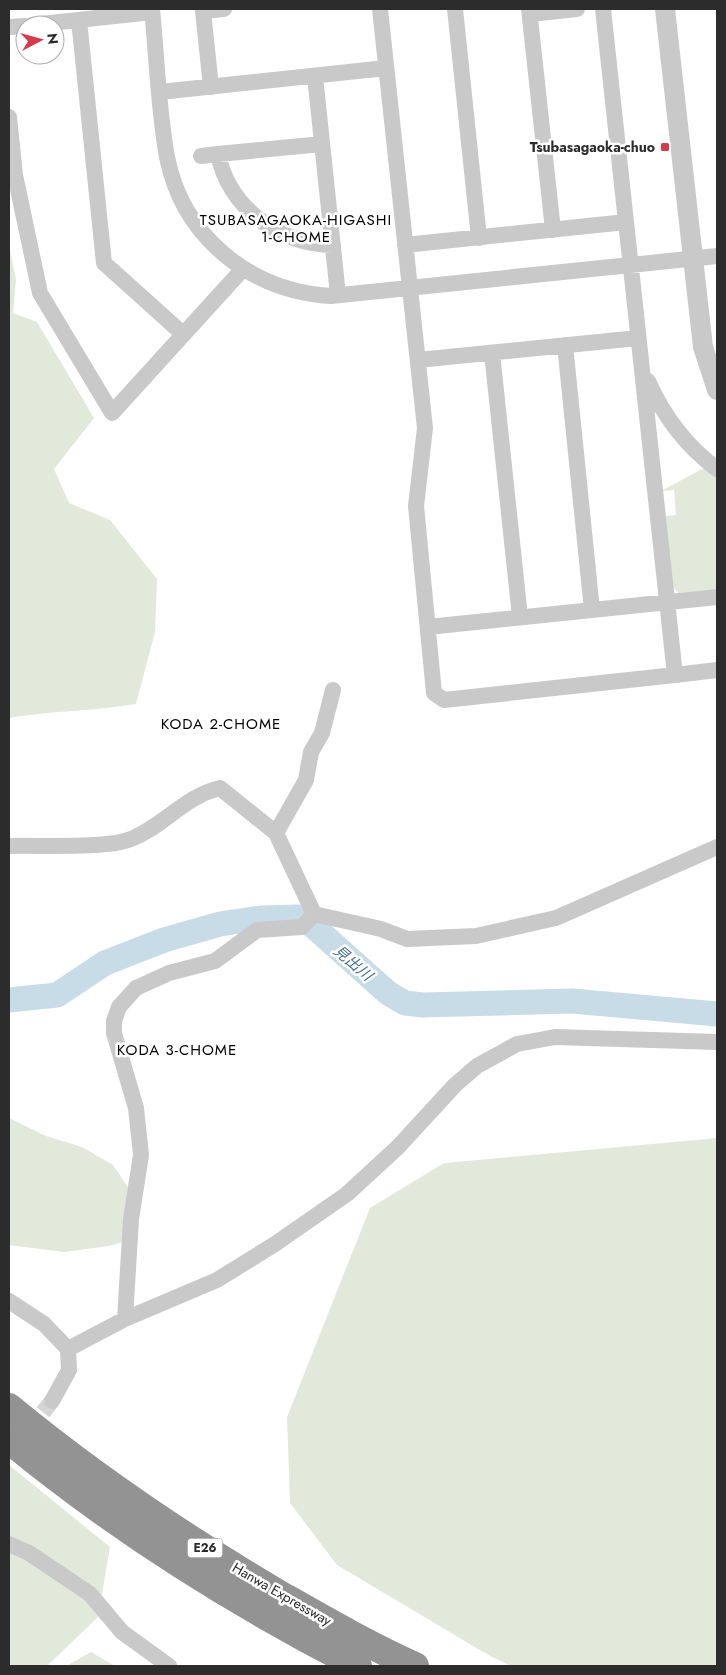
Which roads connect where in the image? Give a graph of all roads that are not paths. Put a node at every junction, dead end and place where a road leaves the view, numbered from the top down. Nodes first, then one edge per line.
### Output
1 (224, 9) edge
2 (380, 9) edge
3 (455, 9) edge
4 (577, 9) edge
5 (604, 9) edge
6 (665, 9) edge
7 (152, 11) edge
8 (530, 11) edge
9 (79, 20) junction
10 (65, 21) edge
11 (386, 68) junction
12 (315, 76) junction
13 (211, 87) junction
14 (160, 92) junction
15 (9, 117) edge
16 (322, 144) junction
17 (218, 154) junction
18 (201, 156) dead end
19 (12, 174) edge
20 (626, 222) junction
21 (552, 230) junction
22 (479, 238) junction
23 (333, 245) junction
24 (405, 246) junction
25 (717, 256) edge
26 (692, 258) junction
27 (630, 265) junction
28 (242, 270) junction
29 (409, 289) junction
30 (338, 295) junction
31 (183, 334) junction
32 (638, 338) junction
33 (565, 345) junction
34 (492, 353) junction
35 (418, 360) junction
36 (642, 366) junction
37 (717, 390) edge
38 (717, 469) edge
39 (717, 597) edge
40 (667, 602) junction
41 (592, 610) junction
42 (520, 617) junction
43 (428, 627) junction
44 (717, 670) edge
45 (675, 675) junction
46 (333, 690) dead end
47 (276, 833) junction
48 (9, 846) edge
49 (717, 847) edge
50 (314, 914) junction
51 (717, 1042) edge
52 (9, 1300) edge
53 (125, 1319) junction
54 (68, 1350) junction
55 (52, 1401) tunnel mouth
56 (9, 1408) edge
57 (9, 1440) edge
58 (9, 1544) edge
59 (169, 1666) edge
60 (358, 1666) edge
61 (416, 1666) edge

1 - 13 street
2 - 11 street
3 - 22 street
4 - 8 street
5 - 20 street
6 - 26 street
7 - 9 street
7 - 14 street
8 - 21 street
9 - 10 street
9 - 31 street
11 - 12 street
11 - 24 street
12 - 13 street
12 - 16 street
13 - 14 street
14 - 28 street
15 - 19 street
16 - 17 street
16 - 23 street
17 - 18 street
17 - 23 street
19 - 31 street
20 - 21 street
20 - 27 street
21 - 22 street
22 - 24 street
23 - 30 street
24 - 29 street
25 - 26 street
26 - 27 street
26 - 37 street
27 - 29 street
27 - 32 street
28 - 30 street
28 - 31 street
29 - 30 street
29 - 35 street
32 - 33 street
32 - 36 street
33 - 34 street
33 - 41 street
34 - 35 street
34 - 42 street
35 - 43 street
36 - 38 street
36 - 40 street
39 - 40 street
40 - 41 street
40 - 45 street
41 - 42 street
42 - 43 street
43 - 45 street
44 - 45 street
46 - 47 street
47 - 48 street
47 - 50 street
49 - 50 street
50 - 53 street
51 - 53 street
52 - 54 street
53 - 54 street
54 - 55 street
56 - 61 highway, Hanwa Expressway / E26
57 - 60 highway, Hanwa Expressway / E26
58 - 59 street

